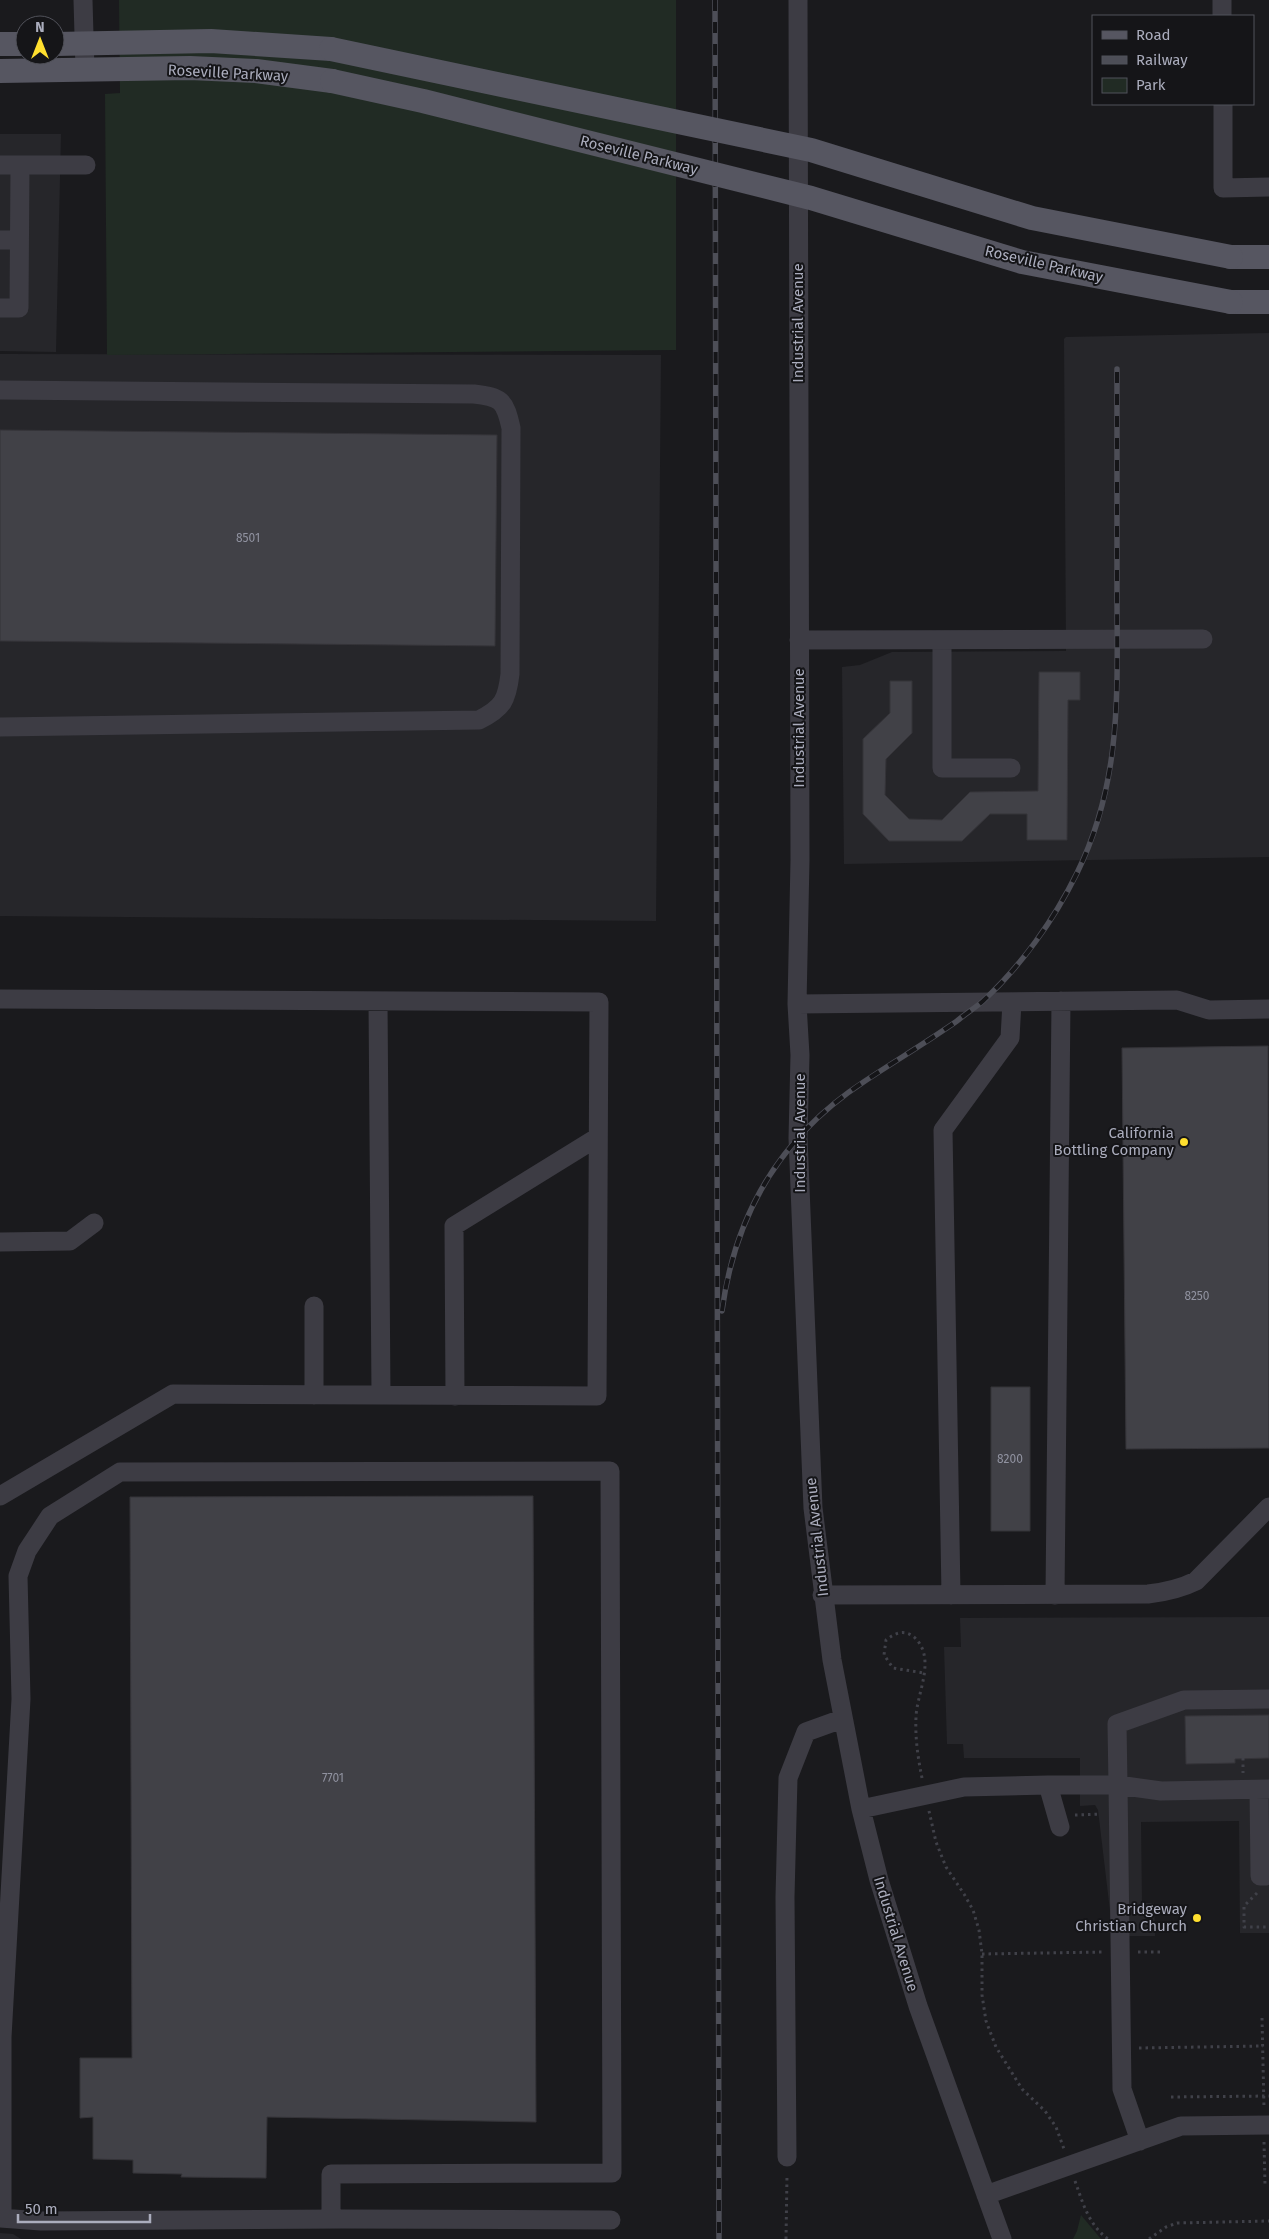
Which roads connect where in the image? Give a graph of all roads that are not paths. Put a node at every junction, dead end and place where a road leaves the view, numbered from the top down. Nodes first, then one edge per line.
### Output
1 (83, 0) edge
2 (798, 0) edge
3 (1222, 0) edge
4 (1222, 15) edge
5 (0, 44) edge
6 (15, 44) edge
7 (65, 44) edge
8 (85, 44) junction
9 (85, 70) junction
10 (0, 71) edge
11 (1223, 105) edge
12 (0, 165) edge
13 (20, 165) junction
14 (86, 165) dead end
15 (1269, 187) edge
16 (0, 240) edge
17 (19, 240) junction
18 (1269, 257) edge
19 (1269, 302) edge
20 (0, 308) edge
21 (0, 390) edge
22 (1203, 639) dead end
23 (799, 640) junction
24 (942, 640) junction
25 (0, 727) edge
26 (1011, 768) dead end
27 (0, 999) edge
28 (378, 1001) junction
29 (1061, 1001) junction
30 (1012, 1002) junction
31 (797, 1004) junction
32 (1269, 1009) edge
33 (598, 1137) junction
34 (94, 1223) dead end
35 (0, 1242) edge
36 (314, 1306) dead end
37 (314, 1395) junction
38 (380, 1395) junction
39 (455, 1396) junction
40 (0, 1496) edge
41 (1269, 1507) edge
42 (951, 1595) junction
43 (1055, 1595) junction
44 (822, 1596) junction
45 (1269, 1699) edge
46 (842, 1719) junction
47 (1118, 1785) junction
48 (1048, 1786) junction
49 (1264, 1789) edge
50 (861, 1809) junction
51 (1060, 1827) dead end
52 (1265, 1854) edge
53 (1266, 1876) road end
54 (1266, 2125) edge
55 (1140, 2141) junction
56 (787, 2158) road end
57 (986, 2195) junction
58 (1, 2218) edge
59 (331, 2219) junction
60 (611, 2220) dead end
61 (1002, 2239) edge

1 - 8 street
2 - 23 street, Industrial Avenue
3 - 4 street
5 - 6 main road
7 - 8 main road, Roseville Parkway
8 - 9 street
8 - 18 main road, Roseville Parkway, bridge
9 - 10 main road, Roseville Parkway
9 - 19 main road, Roseville Parkway, bridge
11 - 15 street
12 - 13 street
13 - 14 street
13 - 17 street
16 - 17 street
17 - 20 street
21 - 25 street
22 - 24 street
23 - 24 street
23 - 31 street, Industrial Avenue
24 - 26 street
27 - 28 street
28 - 33 street
28 - 38 street
29 - 30 street
29 - 32 street
29 - 43 street
30 - 31 street
30 - 42 street
31 - 44 street, Industrial Avenue
33 - 39 street
33 - 39 street
34 - 35 street
36 - 37 street
37 - 38 street
37 - 40 street
38 - 39 street
41 - 43 street
42 - 43 street
42 - 44 street
44 - 46 street, Industrial Avenue
45 - 47 street
46 - 50 street, Industrial Avenue
46 - 56 street
47 - 48 street
47 - 49 street
47 - 55 street
48 - 50 street
48 - 51 street
49 - 52 street
50 - 57 street, Industrial Avenue
52 - 53 street
54 - 55 street
55 - 57 street
57 - 61 street, Industrial Avenue
58 - 59 street
58 - 59 street
59 - 60 street

